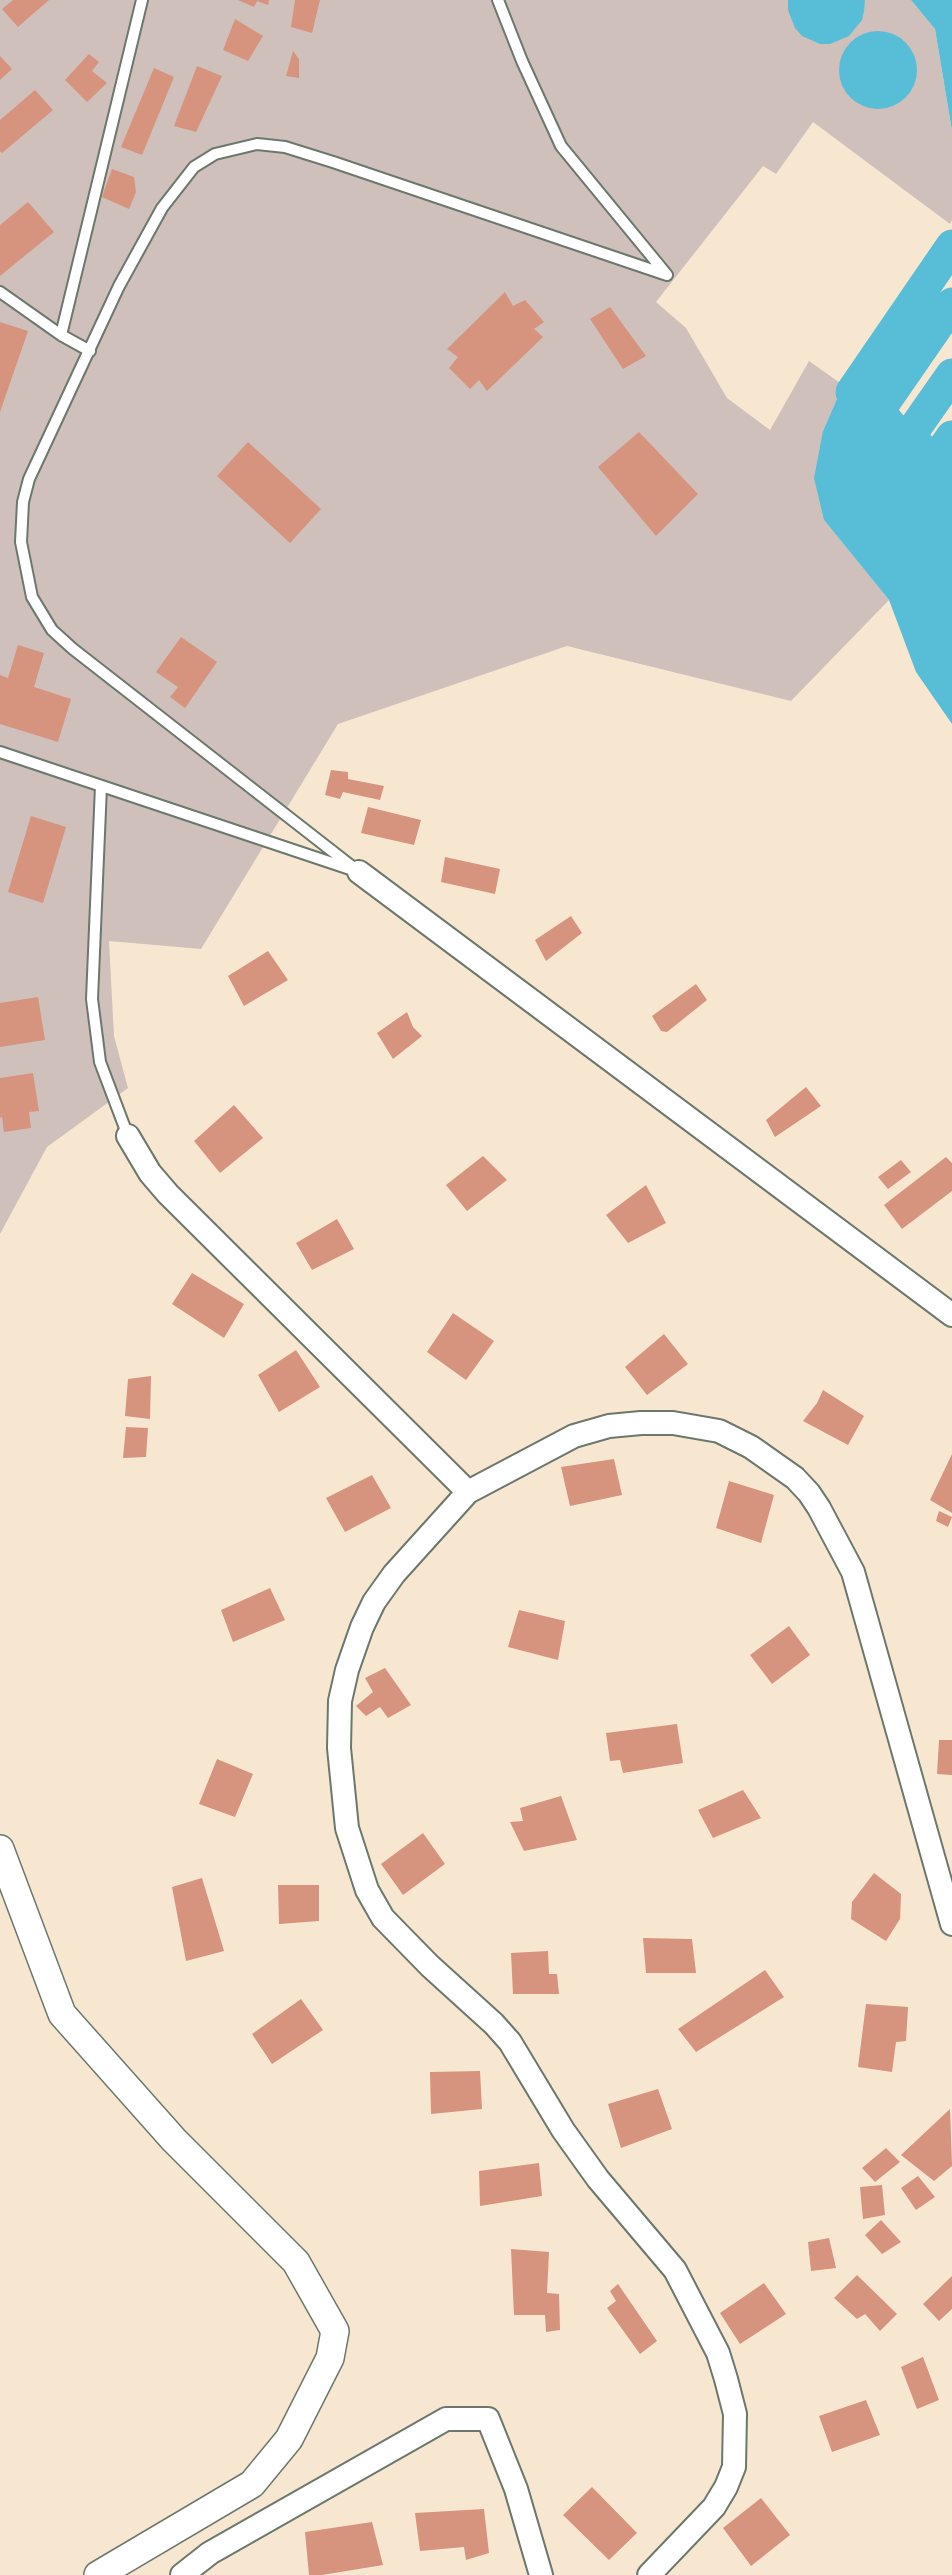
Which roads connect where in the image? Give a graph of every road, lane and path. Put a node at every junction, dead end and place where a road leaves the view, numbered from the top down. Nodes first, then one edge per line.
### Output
1 (142, 0) edge
2 (498, 0) edge
3 (0, 292) edge
4 (61, 334) junction
5 (90, 351) junction
6 (0, 752) edge
7 (101, 786) junction
8 (358, 872) junction
9 (128, 1136) joint
10 (952, 1315) edge
11 (468, 1492) junction
12 (0, 1849) edge
13 (952, 1924) edge
14 (98, 2575) edge
15 (182, 2575) edge
16 (541, 2575) edge
17 (650, 2575) edge

1 - 4 lane
2 - 5 lane
3 - 4 lane
4 - 5 lane
5 - 8 lane
6 - 7 lane
7 - 8 lane
7 - 9 lane
8 - 10 street
9 - 11 street
11 - 13 street
11 - 17 street
12 - 14 street
15 - 16 street

